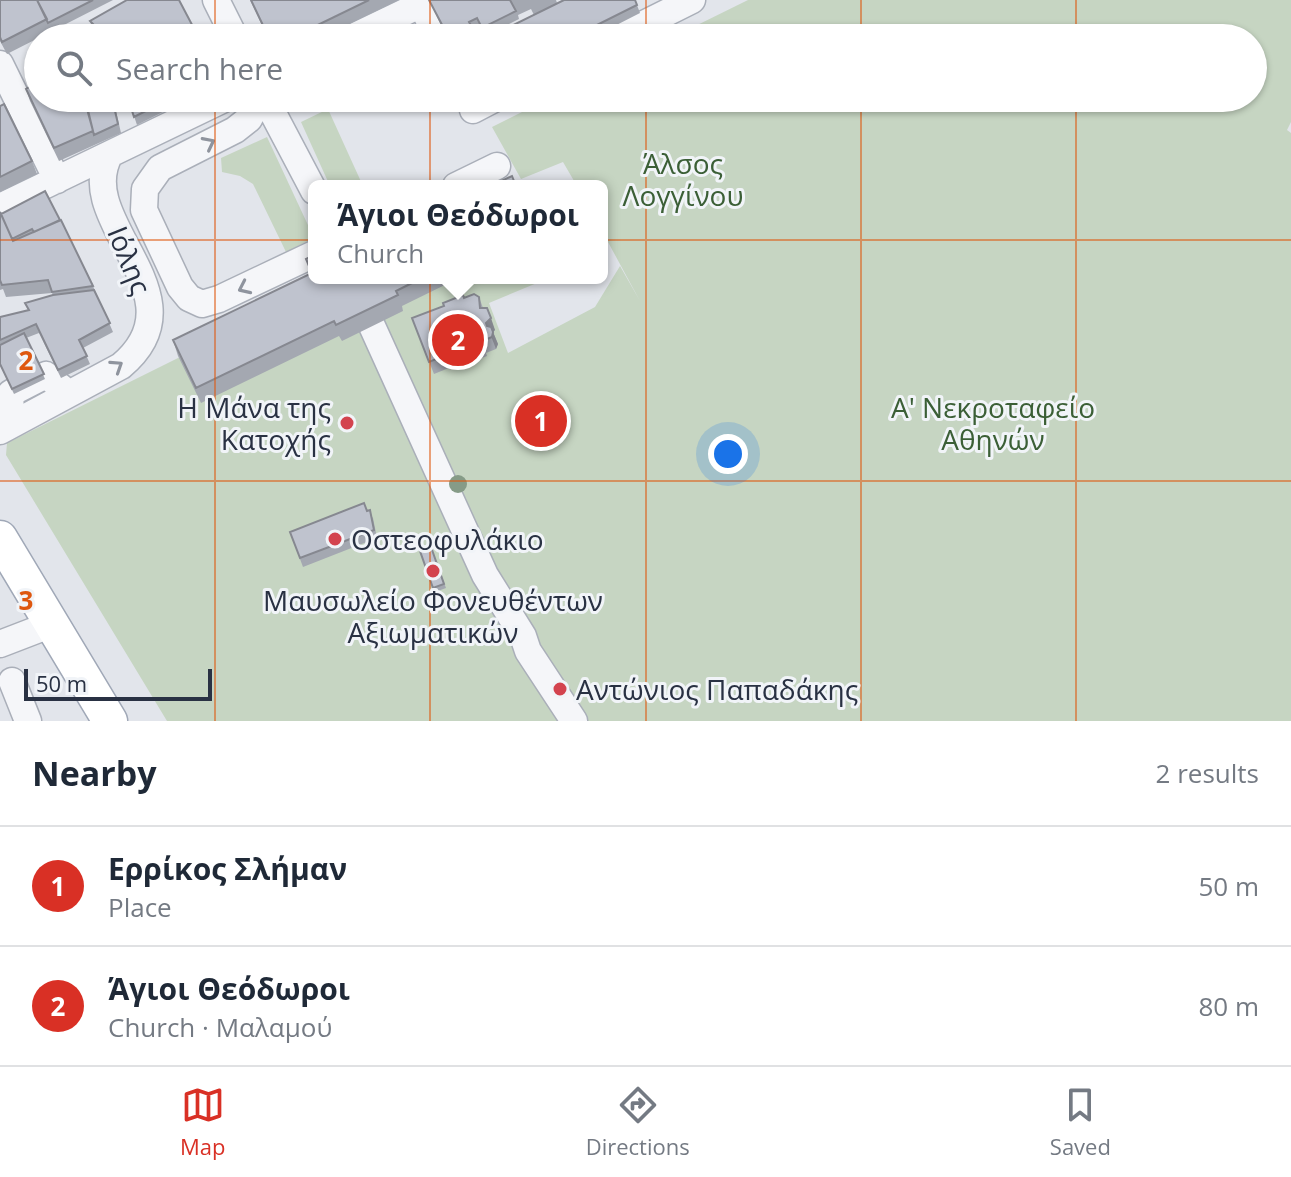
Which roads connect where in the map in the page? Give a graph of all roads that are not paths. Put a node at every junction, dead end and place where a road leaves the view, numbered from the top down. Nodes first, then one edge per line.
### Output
1 (216, 0) edge
2 (692, 0) edge
3 (424, 1) edge
4 (651, 9) edge
5 (228, 24) edge
6 (379, 24) edge
7 (433, 24) edge
8 (633, 24) edge
9 (0, 64) edge
10 (197, 112) edge
11 (254, 112) edge
12 (271, 112) edge
13 (110, 154) junction
14 (497, 166) dead end
15 (57, 180) junction
16 (308, 180) edge
17 (468, 180) edge
18 (0, 207) edge
19 (308, 257) edge
20 (372, 326) edge
21 (5, 429) edge
22 (0, 538) edge
23 (52, 624) junction
24 (0, 644) edge
25 (12, 681) dead end
26 (28, 721) edge
27 (110, 721) edge
28 (574, 721) edge

1 - 5 street
2 - 4 street
3 - 6 street
3 - 7 street
4 - 8 street
9 - 15 street
10 - 13 street
19 -> 11 street
12 - 16 street
13 - 15 street
21 -> 13 street, Ιόλης
14 - 17 street
15 - 18 street
20 - 28 street
22 - 23 main road
23 - 24 street
23 - 27 main road
25 - 26 street

